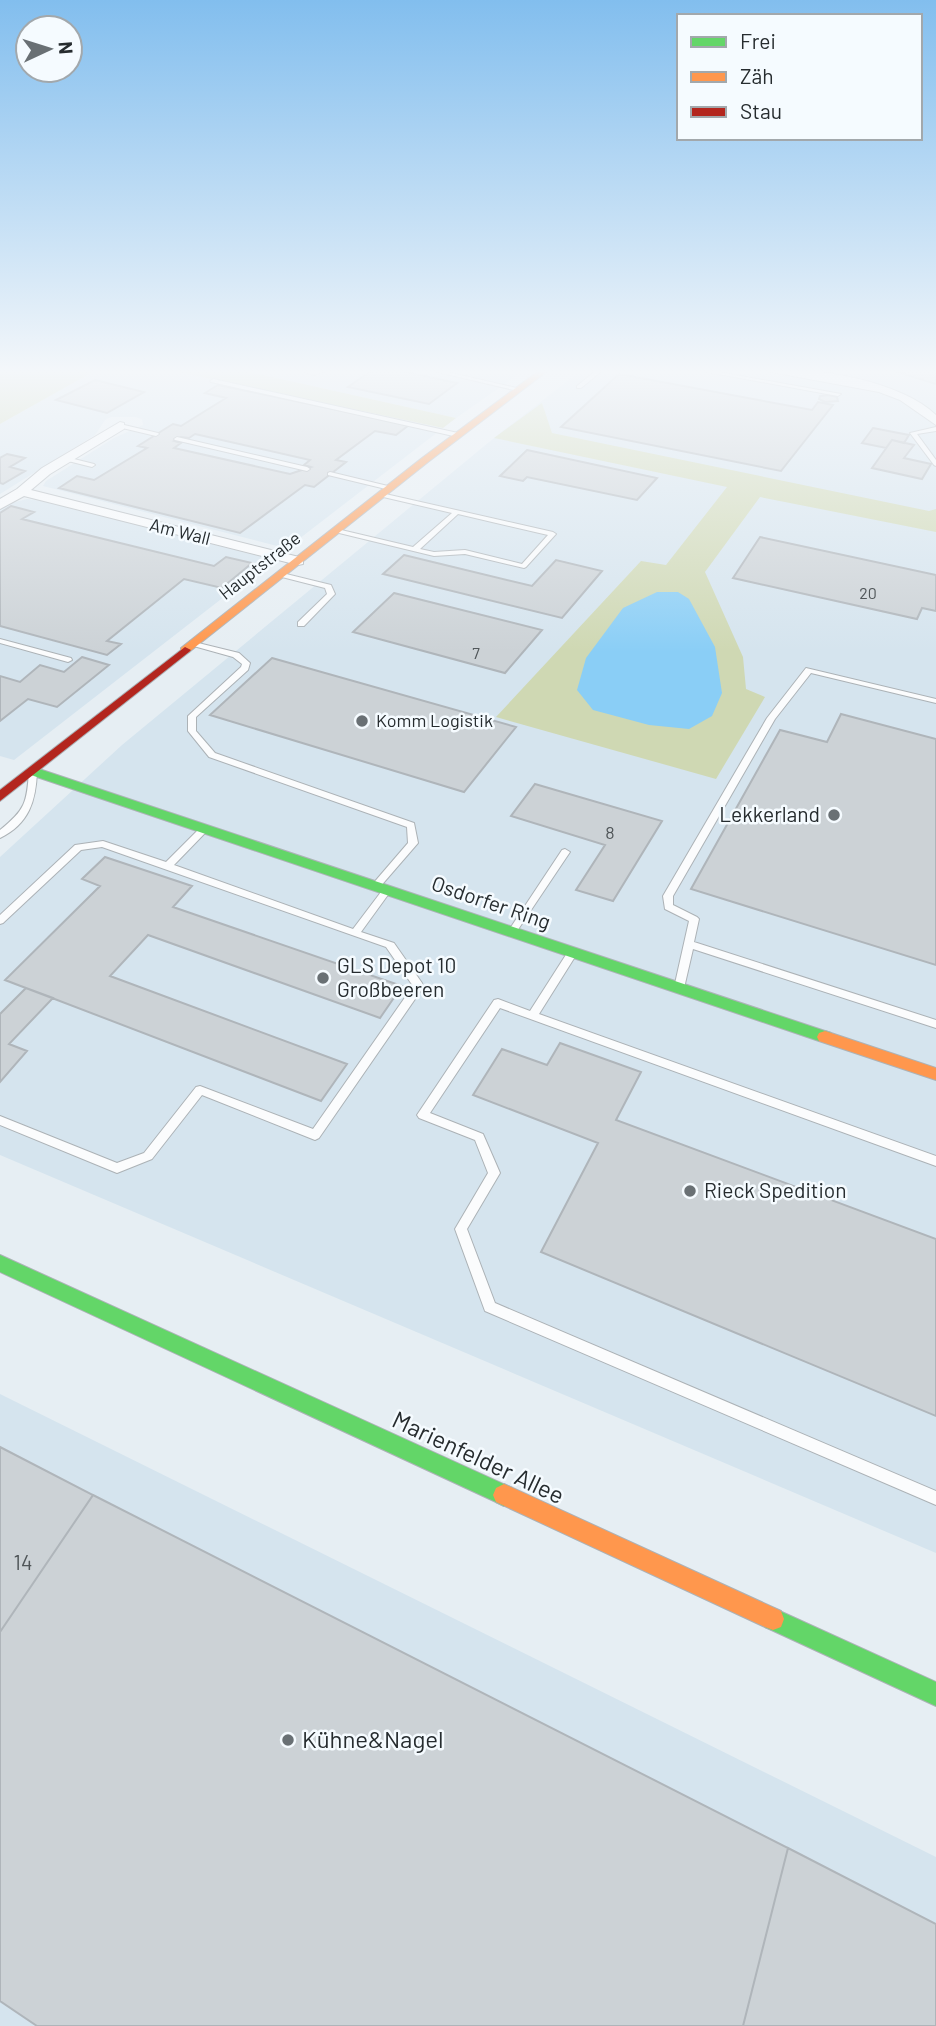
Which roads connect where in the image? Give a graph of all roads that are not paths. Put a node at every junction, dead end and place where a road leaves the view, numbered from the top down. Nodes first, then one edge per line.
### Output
1 (58, 464) edge
2 (86, 464) edge
3 (283, 464) edge
4 (418, 464) edge
5 (92, 465) dead end
6 (307, 469) dead end
7 (330, 474) dead end
8 (22, 492) junction
9 (386, 492) junction
10 (0, 505) edge
11 (457, 512) junction
12 (337, 531) junction
13 (415, 549) junction
14 (298, 561) junction
15 (281, 574) junction
16 (300, 624) dead end
17 (0, 641) edge
18 (193, 643) junction
19 (68, 660) dead end
20 (936, 701) edge
21 (33, 771) junction
22 (0, 797) edge
23 (204, 829) junction
24 (0, 835) edge
25 (565, 852) dead end
26 (168, 866) junction
27 (382, 888) junction
28 (0, 920) edge
29 (512, 932) junction
30 (355, 933) junction
31 (690, 944) junction
32 (573, 952) junction
33 (679, 988) junction
34 (532, 1016) junction
35 (936, 1024) edge
36 (936, 1074) edge
37 (0, 1120) edge
38 (936, 1161) edge
39 (0, 1263) edge
40 (936, 1498) edge
41 (936, 1694) edge

1 - 8 street
2 - 5 lane
3 - 6 lane
4 - 9 street, Hauptstraße
7 - 9 lane
8 - 10 street
8 - 14 street, Am Wall
9 - 11 lane
9 - 12 street, Hauptstraße
11 - 13 lane
11 - 13 lane
12 - 13 lane
12 - 14 street, Hauptstraße
14 - 15 street, Hauptstraße
15 - 16 lane
15 - 18 street, Hauptstraße
17 - 19 lane
18 - 21 street, Hauptstraße
18 - 27 lane
20 - 31 lane
21 - 22 street, Hauptstraße
21 - 23 street, Osdorfer Ring
21 - 24 lane
23 - 26 lane
23 - 27 street, Osdorfer Ring
25 - 29 lane
26 - 28 lane
26 - 30 lane
27 - 29 street, Osdorfer Ring
27 - 30 lane
29 - 32 street, Osdorfer Ring
30 - 37 lane
31 - 33 lane
31 - 35 lane
32 - 33 street, Osdorfer Ring
32 - 34 lane
33 - 36 street, Osdorfer Ring
34 - 38 lane
34 - 40 lane
39 - 41 street, Marienfelder Allee

